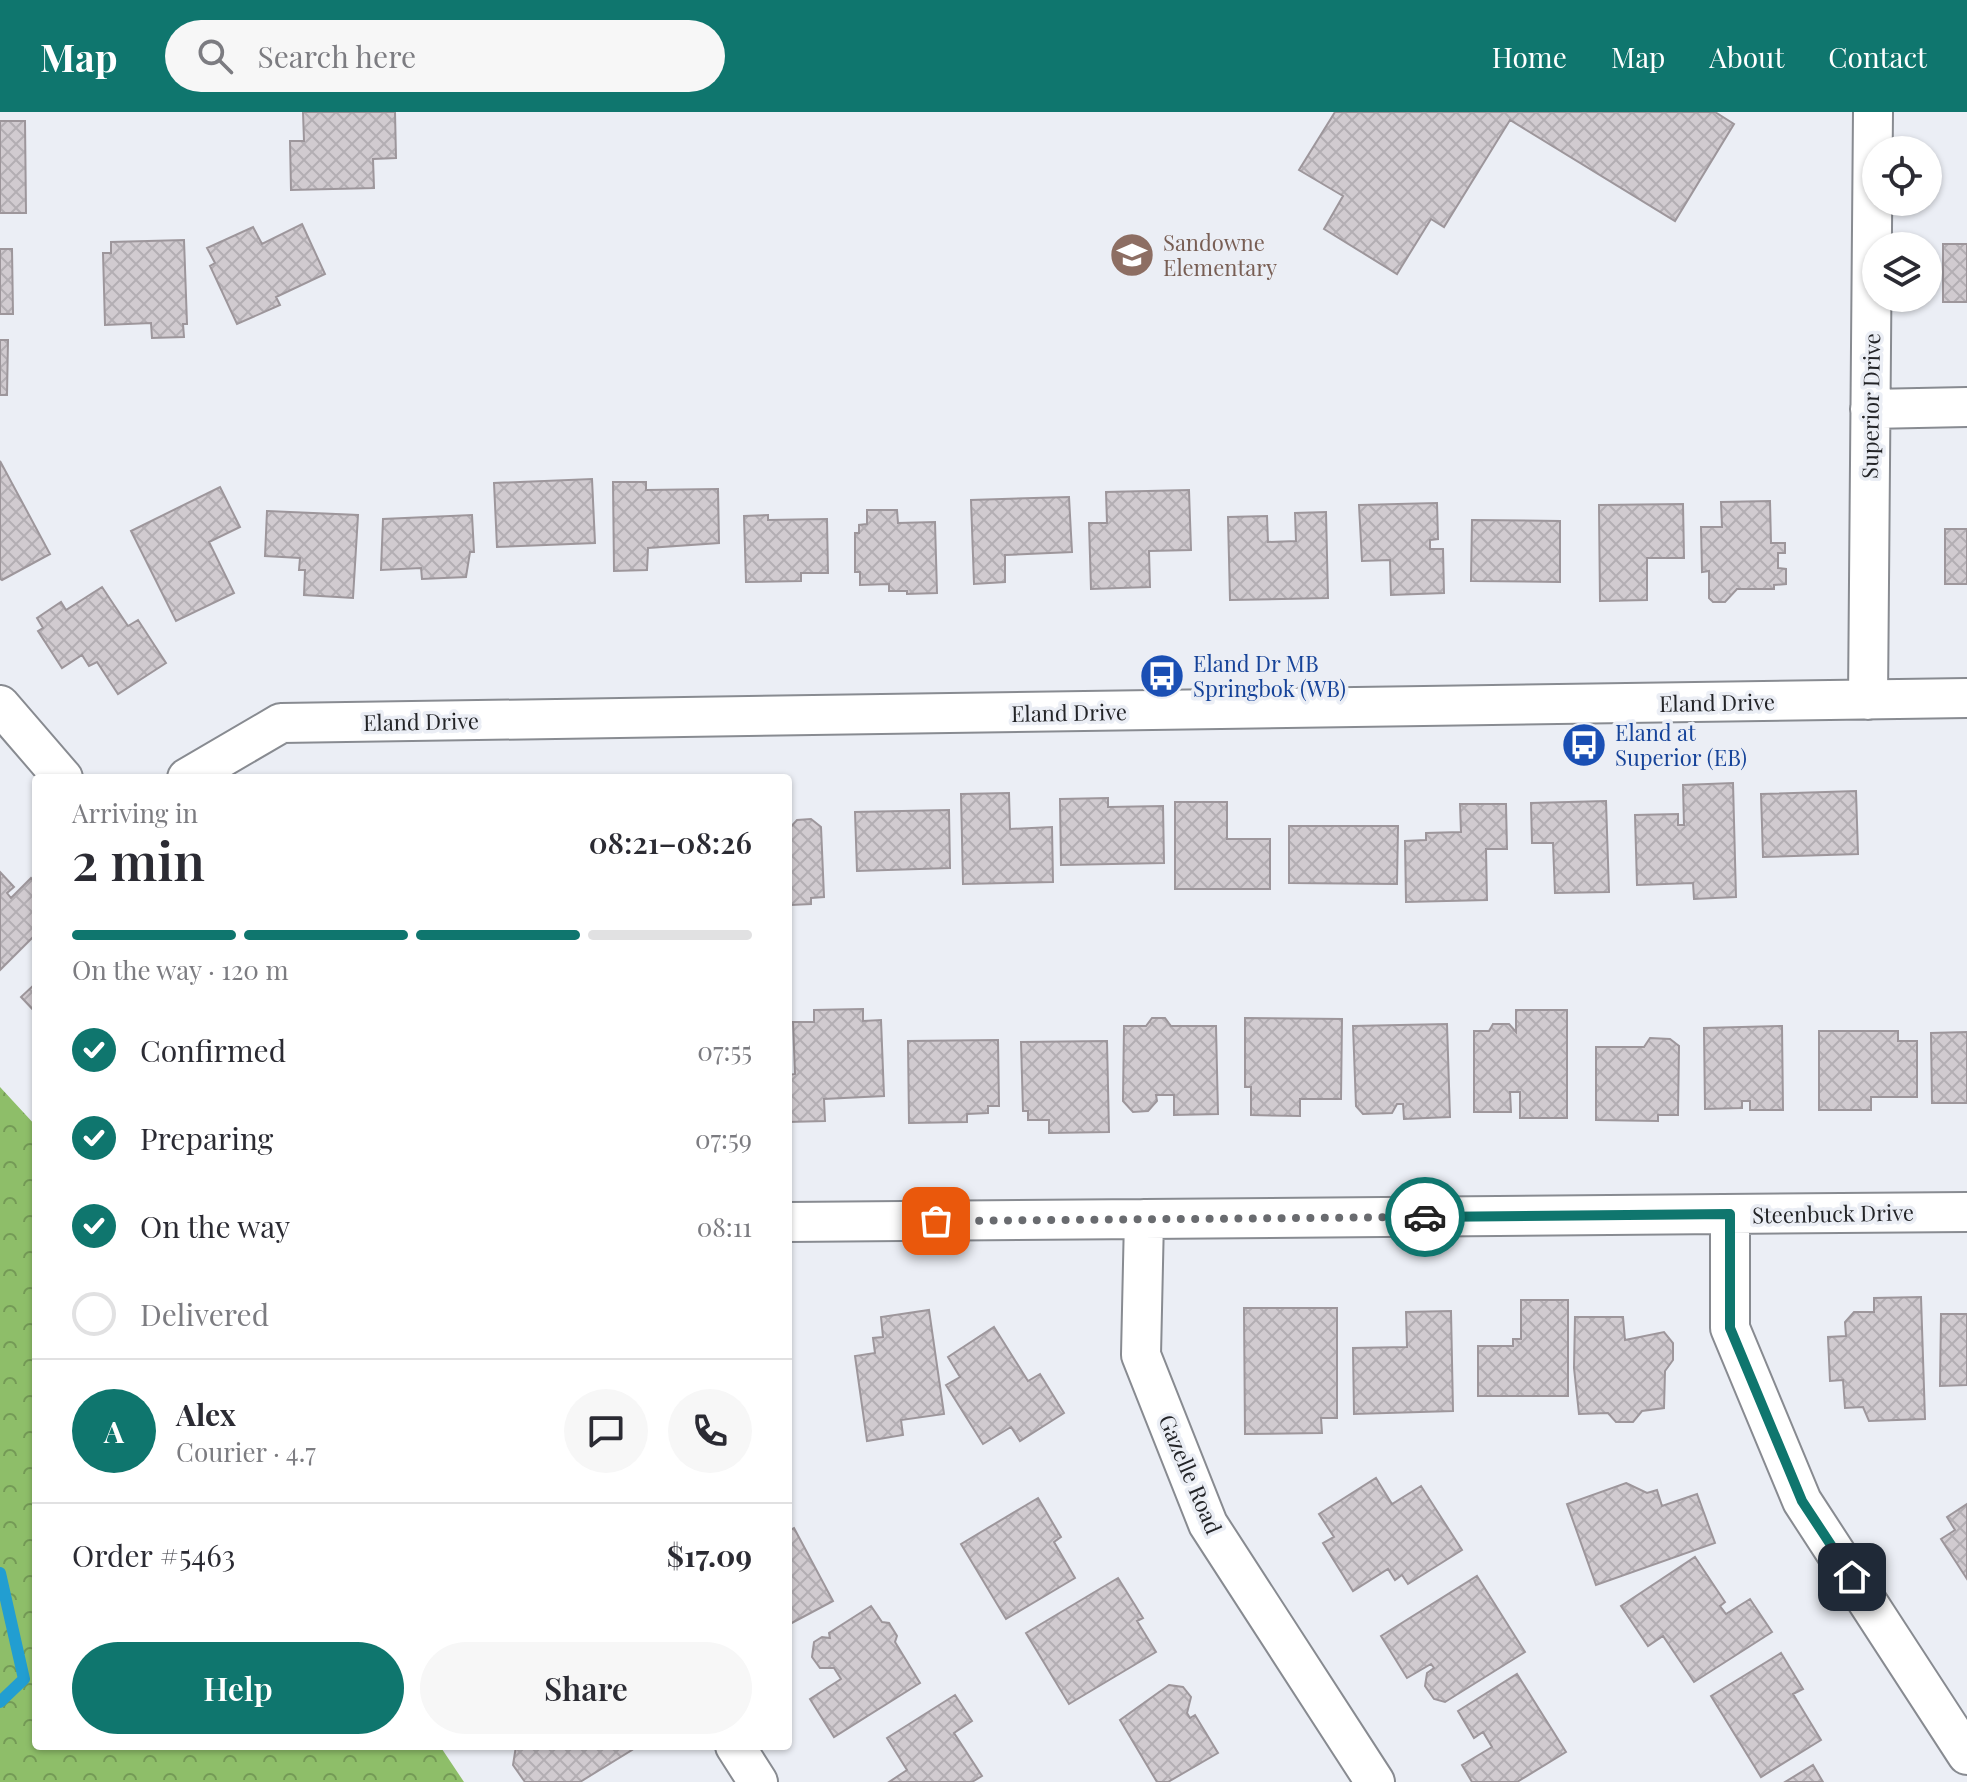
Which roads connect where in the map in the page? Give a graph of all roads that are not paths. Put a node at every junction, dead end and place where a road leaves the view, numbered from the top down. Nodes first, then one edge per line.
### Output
1 (1873, 112) edge
2 (1967, 407) edge
3 (1870, 409) junction
4 (1967, 698) edge
5 (1868, 700) junction
6 (0, 705) edge
7 (60, 774) edge
8 (194, 774) edge
9 (1967, 1212) edge
10 (1730, 1214) junction
11 (1144, 1219) junction
12 (792, 1222) edge
13 (738, 1750) edge
14 (1967, 1755) edge
15 (758, 1782) edge
16 (1375, 1782) edge

1 - 3 street, Superior Drive
2 - 3 street
3 - 5 street, Superior Drive
4 - 5 street, Eland Drive
5 - 8 street, Eland Drive
6 - 7 street
9 - 10 street, Steenbuck Drive
10 - 11 street, Steenbuck Drive
10 - 14 street
11 - 12 street, Steenbuck Drive
11 - 16 street, Gazelle Road
13 - 15 street

